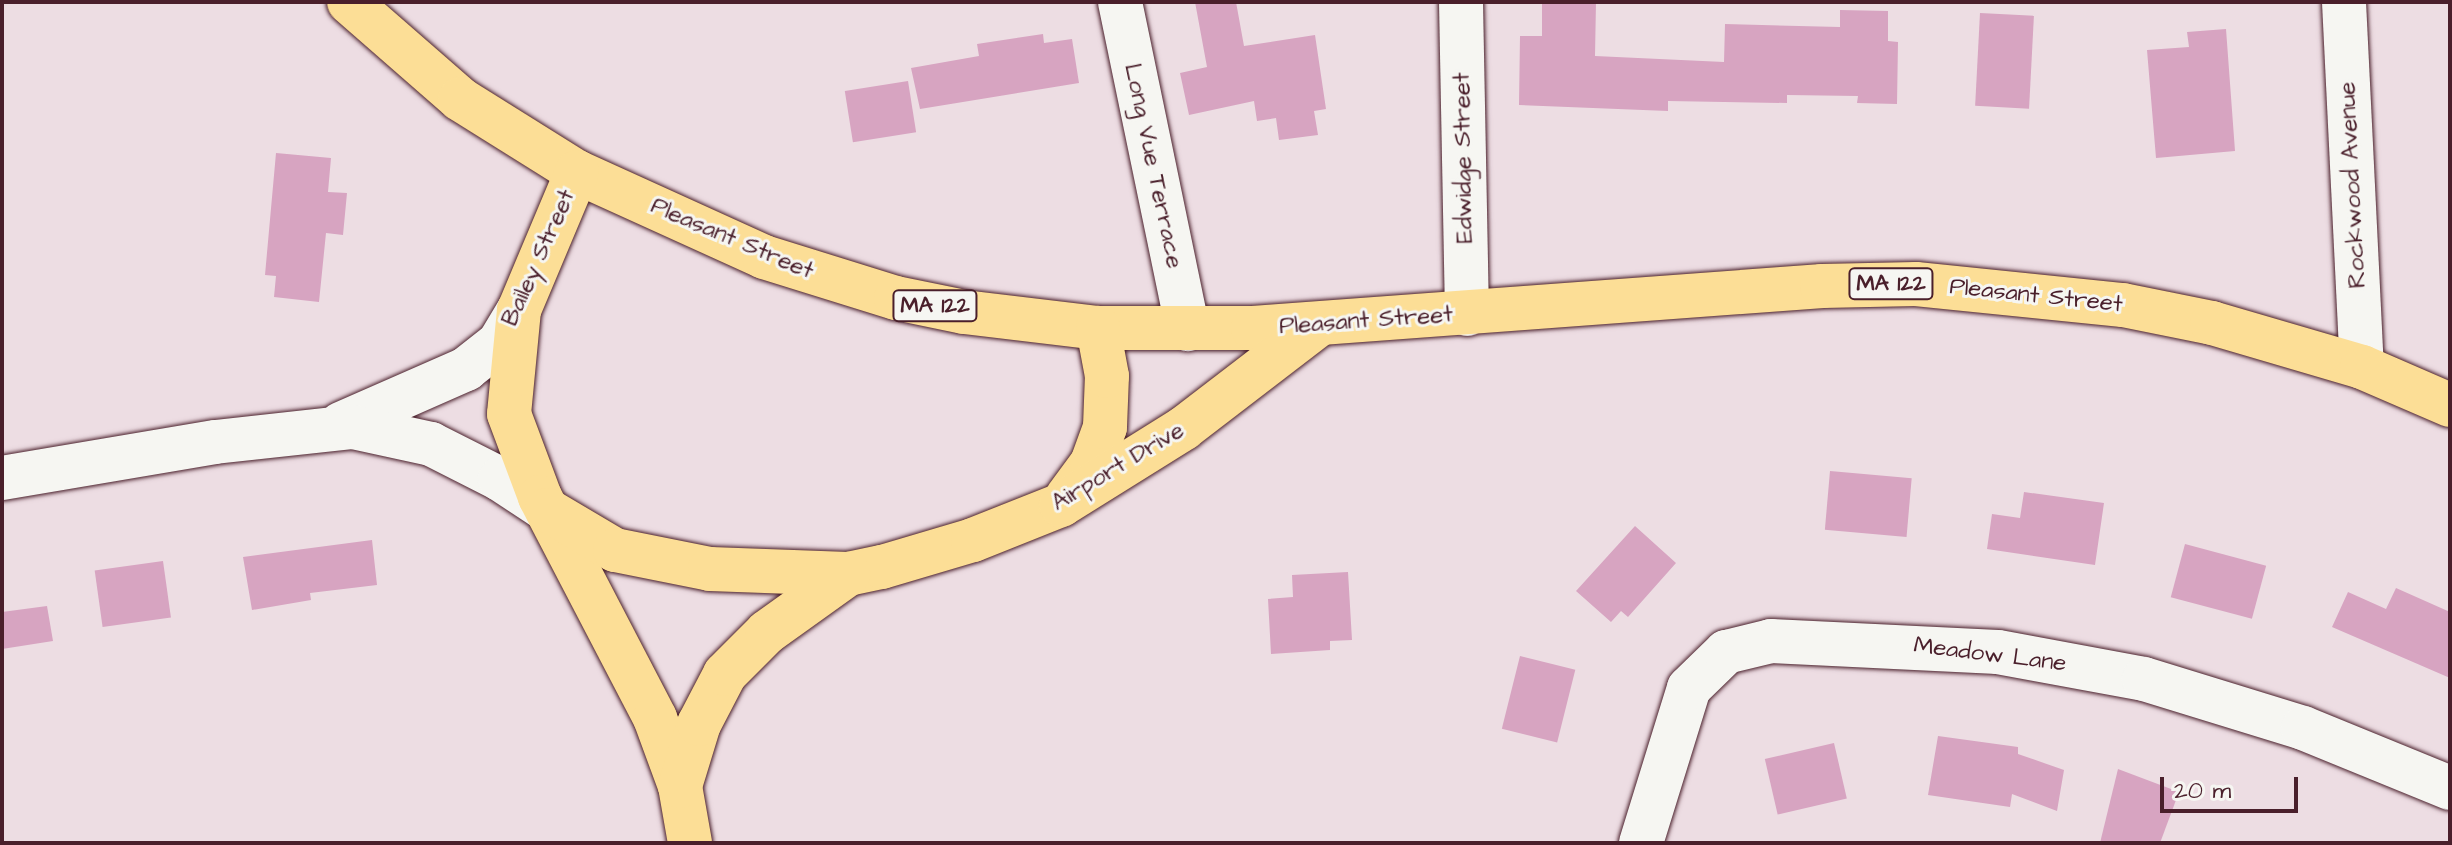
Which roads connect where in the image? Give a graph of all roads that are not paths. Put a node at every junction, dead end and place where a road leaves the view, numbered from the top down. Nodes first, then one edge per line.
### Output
1 (349, 2) edge
2 (1120, 2) edge
3 (1461, 2) edge
4 (2344, 2) edge
5 (577, 172) junction
6 (519, 310) junction
7 (1467, 314) junction
8 (1317, 326) junction
9 (1098, 328) junction
10 (1188, 329) junction
11 (2362, 367) junction
12 (2450, 405) edge
13 (329, 429) junction
14 (2, 478) edge
15 (1061, 505) junction
16 (547, 510) junction
17 (848, 574) junction
18 (680, 786) junction
19 (2450, 788) edge
20 (690, 843) edge
21 (1641, 843) edge

1 - 5 main road, Pleasant Street / MA 122
2 - 10 street, Long Vue Terrace
3 - 7 street, Edwidge Street
4 - 11 street, Rockwood Avenue
5 - 6 main road, Bailey Street
5 - 9 main road, Pleasant Street / MA 122
6 - 13 street, Bailey Street
6 - 16 main road, Airport Drive
7 - 8 main road, Pleasant Street / MA 122
7 - 11 main road, Pleasant Street / MA 122
8 - 10 main road, Pleasant Street / MA 122
8 - 15 main road, Airport Drive
9 - 10 main road, Pleasant Street / MA 122
9 - 15 main road
11 - 12 main road, Pleasant Street / MA 122
13 - 14 street, Bailey Street
13 - 16 street, Bailey Street
15 - 17 main road, Airport Drive
16 - 17 main road, Airport Drive
16 - 18 main road, Airport Drive
17 - 18 main road, Airport Drive
18 - 20 main road, Airport Drive
19 - 21 street, Meadow Lane

